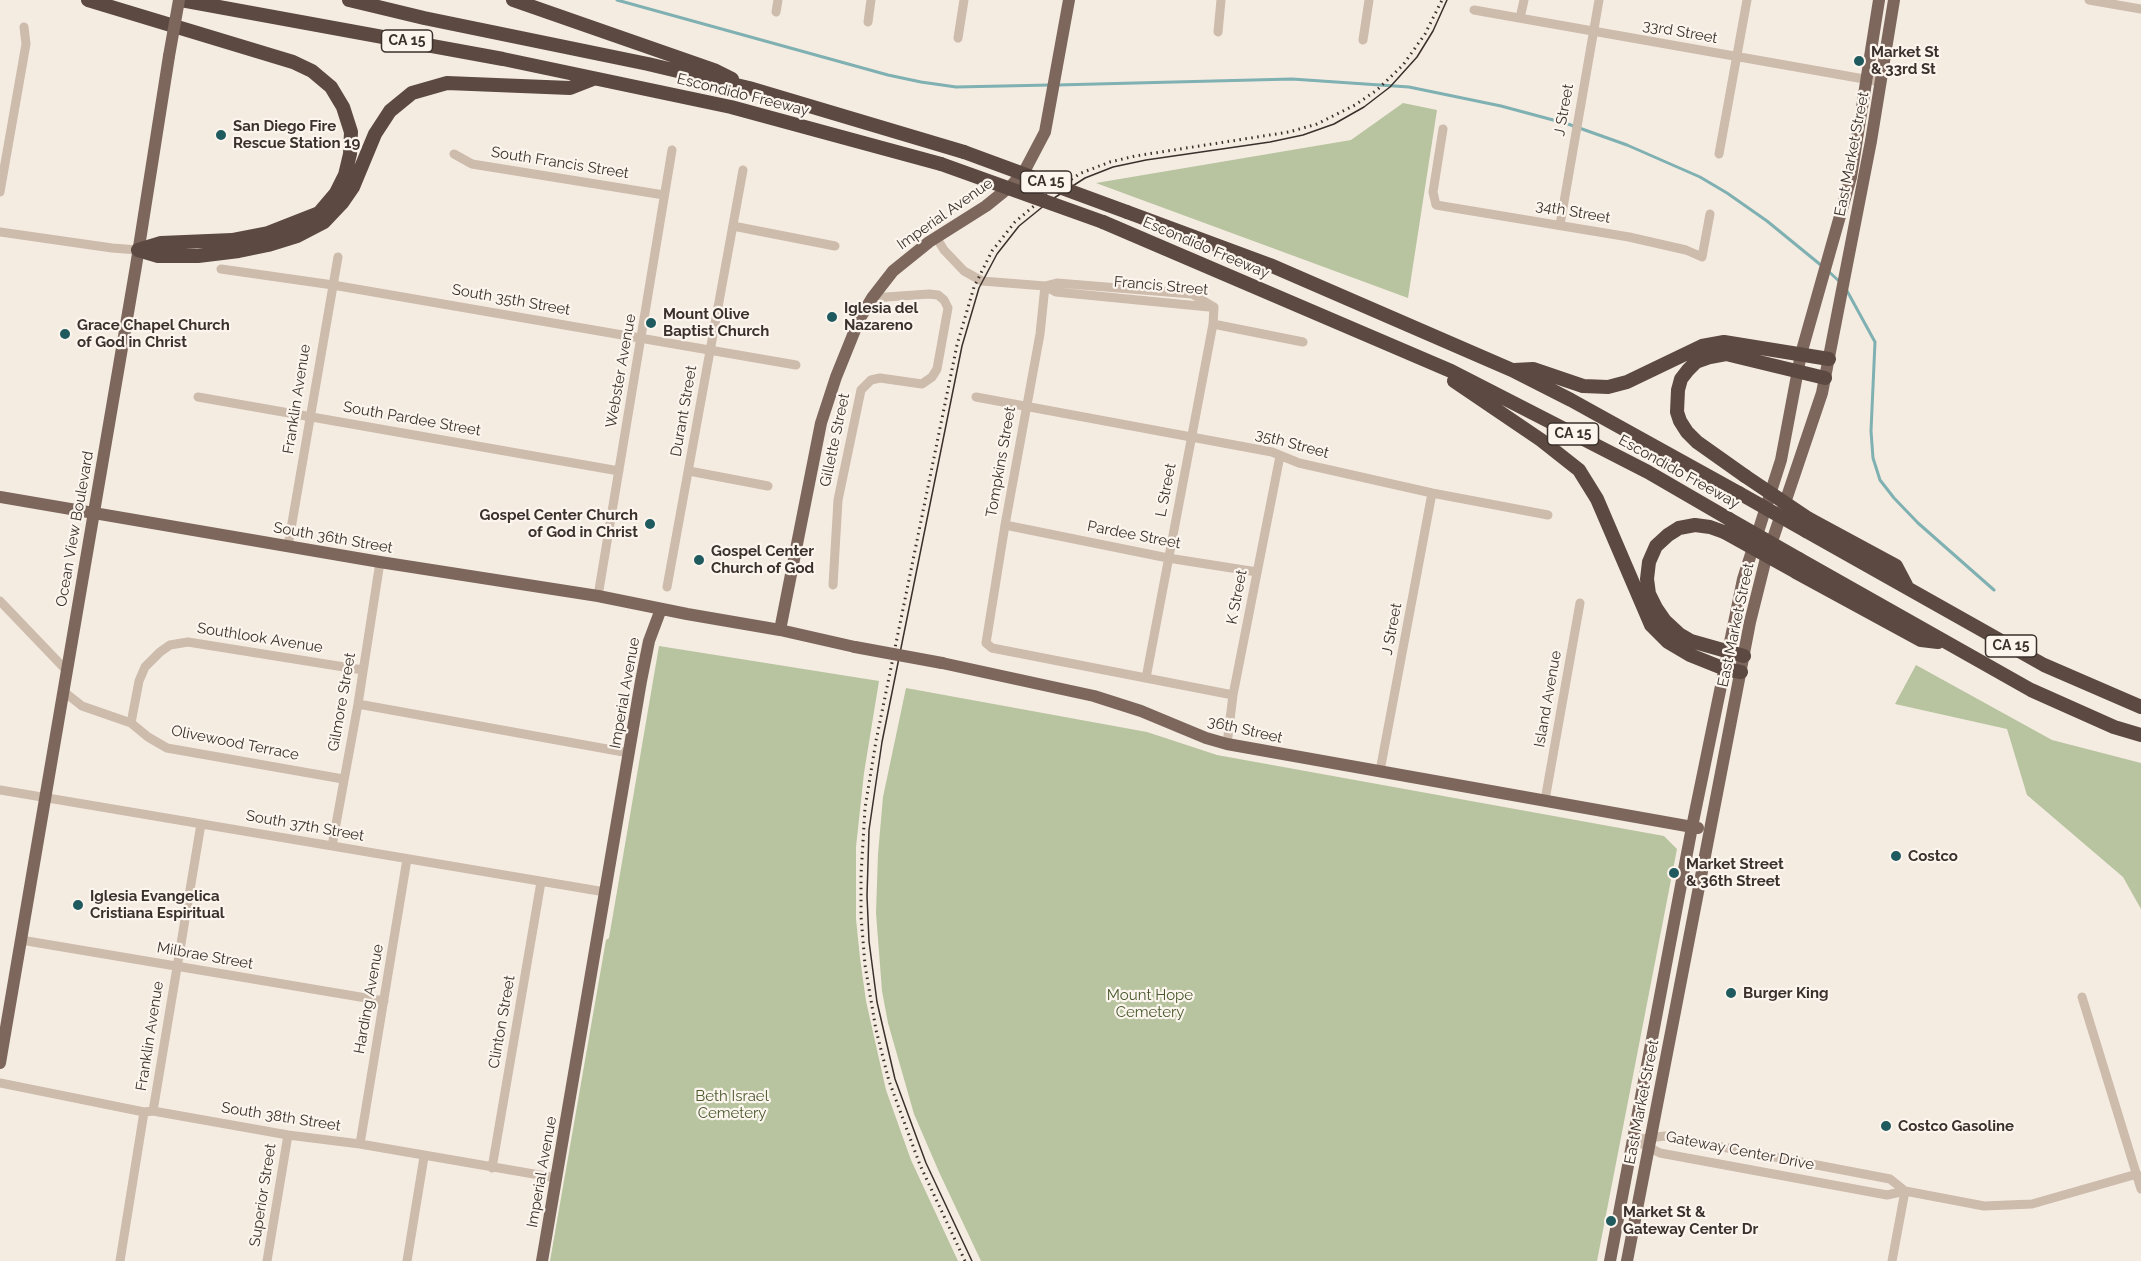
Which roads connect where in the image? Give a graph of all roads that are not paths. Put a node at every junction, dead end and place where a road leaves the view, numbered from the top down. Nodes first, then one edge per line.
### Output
1 (88, 0) edge
2 (180, 0) edge
3 (349, 0) edge
4 (513, 0) edge
5 (778, 0) edge
6 (871, 0) edge
7 (964, 0) edge
8 (1069, 0) edge
9 (1221, 0) edge
10 (1369, 0) edge
11 (1524, 0) edge
12 (1599, 0) edge
13 (1747, 0) edge
14 (1879, 0) edge
15 (1894, 0) edge
16 (2089, 0) edge
17 (2141, 9) edge
18 (1474, 10) dead end
19 (776, 12) dead end
20 (1520, 18) junction
21 (868, 22) dead end
22 (24, 27) dead end
23 (1593, 31) junction
24 (1218, 32) dead end
25 (958, 38) dead end
26 (1363, 40) dead end
27 (1737, 58) junction
28 (595, 79) junction
29 (1867, 80) junction
30 (1881, 82) junction
31 (749, 88) junction
32 (1443, 129) dead end
33 (672, 150) dead end
34 (454, 154) dead end
35 (1719, 154) dead end
36 (743, 170) dead end
37 (0, 192) edge
38 (664, 195) junction
39 (1710, 214) dead end
40 (1560, 225) junction
41 (733, 226) junction
42 (0, 232) edge
43 (936, 237) junction
44 (835, 246) dead end
45 (138, 250) junction
46 (338, 257) dead end
47 (221, 269) dead end
48 (333, 285) junction
49 (1045, 286) junction
50 (872, 298) junction
51 (1214, 307) joint
52 (1213, 324) junction
53 (642, 337) junction
54 (1303, 342) dead end
55 (709, 350) junction
56 (1414, 354) junction
57 (1801, 354) junction
58 (1829, 359) junction
59 (796, 365) dead end
60 (1512, 370) junction
61 (1798, 371) junction
62 (1825, 378) junction
63 (976, 397) dead end
64 (198, 398) dead end
65 (1027, 405) junction
66 (310, 416) junction
67 (1192, 436) junction
68 (1280, 456) junction
69 (619, 471) junction
70 (689, 471) junction
71 (768, 486) dead end
72 (1432, 493) junction
73 (0, 497) edge
74 (93, 513) junction
75 (1548, 515) dead end
76 (1005, 525) junction
77 (1808, 525) junction
78 (1726, 526) junction
79 (288, 546) junction
80 (1168, 558) junction
81 (380, 562) junction
82 (1257, 572) junction
83 (833, 585) dead end
84 (667, 587) dead end
85 (598, 596) junction
86 (0, 601) edge
87 (1580, 603) dead end
88 (661, 609) junction
89 (780, 630) junction
90 (986, 643) joint
91 (1728, 652) junction
92 (1744, 656) junction
93 (1725, 669) junction
94 (66, 670) junction
95 (363, 670) junction
96 (1741, 672) junction
97 (1146, 678) junction
98 (63, 691) junction
99 (1233, 695) junction
100 (2120, 697) junction
101 (2141, 702) edge
102 (358, 704) junction
103 (2141, 707) edge
104 (131, 723) junction
105 (2141, 735) edge
106 (1227, 744) junction
107 (629, 753) junction
108 (1380, 771) junction
109 (344, 778) junction
110 (0, 789) edge
111 (45, 798) junction
112 (1545, 800) junction
113 (201, 824) junction
114 (1692, 827) junction
115 (1710, 831) junction
116 (332, 846) junction
117 (407, 859) junction
118 (541, 882) junction
119 (604, 892) junction
120 (21, 940) junction
121 (177, 966) junction
122 (2082, 997) dead end
123 (384, 1001) junction
124 (0, 1063) edge
125 (0, 1083) edge
126 (148, 1111) junction
127 (288, 1135) junction
128 (1633, 1140) junction
129 (1649, 1142) junction
130 (360, 1144) junction
131 (424, 1157) junction
132 (492, 1168) junction
133 (2137, 1174) junction
134 (557, 1178) junction
135 (2141, 1188) edge
136 (1905, 1191) junction
137 (120, 1261) edge
138 (267, 1261) edge
139 (407, 1261) edge
140 (542, 1261) edge
141 (1610, 1261) edge
142 (1627, 1261) edge
143 (1892, 1261) edge

1 - 45 highway
2 - 28 highway, Escondido Freeway / CA 15
2 - 45 main road, Ocean View Boulevard, bridge
3 - 31 highway, Escondido Freeway / CA 15
4 - 31 highway
5 - 19 street
6 - 21 street
7 - 25 street
8 - 43 main road, Imperial Avenue
9 - 24 street
10 - 26 street
11 - 20 street
12 - 23 street, J Street
13 - 27 street
14 - 29 main road, East Market Street
15 - 30 main road, East Market Street
16 - 17 street
18 - 20 street, 33rd Street
20 - 23 street, 33rd Street
22 - 37 street
23 - 27 street, 33rd Street
23 - 40 street, J Street
27 - 29 street, 33rd Street
27 - 35 street
28 - 45 highway
28 - 56 highway, Escondido Freeway / CA 15, bridge
29 - 30 street, 33rd Street
29 - 57 main road, East Market Street
30 - 58 main road, East Market Street
31 - 60 highway, Escondido Freeway / CA 15, bridge
32 - 40 street, 34th Street
33 - 38 street, Webster Avenue
34 - 38 street, South Francis Street
36 - 41 street, Durant Street
38 - 53 street, Webster Avenue
39 - 40 street, 34th Street
41 - 44 street
41 - 55 street, Durant Street
42 - 45 street
43 - 49 street, Francis Street
43 - 50 main road, Imperial Avenue
45 - 74 main road, Ocean View Boulevard
46 - 48 street, Franklin Avenue
47 - 48 street, South 35th Street
48 - 53 street, South 35th Street
48 - 66 street, Franklin Avenue
49 - 51 street, Francis Street
49 - 65 street, Tompkins Street
50 - 83 street, Gillette Street
50 - 89 main road, Imperial Avenue
51 - 52 street, L Street
52 - 54 street
52 - 67 street, L Street
53 - 55 street, South 35th Street
53 - 69 street, Webster Avenue
55 - 59 street, South 35th Street
55 - 70 street, Durant Street
56 - 78 highway, Escondido Freeway / CA 15
56 - 93 highway
57 - 58 highway
57 - 60 highway
57 - 61 main road, East Market Street
58 - 62 main road, East Market Street
60 - 77 highway, Escondido Freeway / CA 15, bridge
61 - 62 highway
61 - 77 highway, bridge
61 - 91 main road, East Market Street
62 - 92 main road, East Market Street
63 - 65 street, 35th Street
64 - 66 street, South Pardee Street
65 - 67 street, 35th Street
65 - 76 street, Tompkins Street
66 - 69 street, South Pardee Street
66 - 79 street, Franklin Avenue
67 - 68 street, 35th Street
67 - 80 street, L Street
68 - 72 street, 35th Street
68 - 82 street, K Street
69 - 85 street, Webster Avenue
70 - 71 street
70 - 84 street, Durant Street
72 - 75 street, 35th Street
72 - 108 street, J Street
73 - 74 main road, South 36th Street
74 - 79 main road, South 36th Street
74 - 94 main road, Ocean View Boulevard
76 - 80 street, Pardee Street
76 - 90 street, Tompkins Street
77 - 100 highway, CA 15
78 - 91 highway
78 - 105 highway, Escondido Freeway / CA 15, bridge
79 - 81 main road, South 36th Street
80 - 82 street, Pardee Street
80 - 97 street, L Street
81 - 85 main road, South 36th Street
81 - 95 street, Gilmore Street
82 - 99 street, K Street
85 - 88 main road, South 36th Street
86 - 94 street
87 - 112 street, Island Avenue
88 - 89 main road
88 - 107 main road, Imperial Avenue
89 - 106 main road, 36th Street, bridge
90 - 97 street, 36th Street
91 - 92 highway
91 - 93 main road, East Market Street
92 - 96 main road, East Market Street
93 - 96 highway
93 - 114 main road, East Market Street
94 - 98 main road, Ocean View Boulevard
95 - 102 street, Gilmore Street
95 - 104 street, Southlook Avenue
96 - 115 main road, East Market Street
97 - 99 street, 36th Street
98 - 104 street, Olivewood Terrace
98 - 111 main road, Ocean View Boulevard
99 - 106 street, K Street
100 - 101 highway
100 - 103 highway, CA 15
102 - 107 street
102 - 109 street, Gilmore Street
104 - 109 street, Olivewood Terrace
106 - 108 main road, 36th Street
107 - 119 main road, Imperial Avenue
108 - 112 main road, 36th Street
109 - 116 street, Gilmore Street
110 - 111 street, South 37th Street
111 - 113 street, South 37th Street
111 - 120 main road, Ocean View Boulevard
112 - 114 main road, 36th Street
113 - 116 street, South 37th Street
113 - 121 street, Franklin Avenue
114 - 115 main road, 36th Street
114 - 128 main road, East Market Street
115 - 129 main road, East Market Street
116 - 117 street, South 37th Street
117 - 118 street, South 37th Street
117 - 123 street, Harding Avenue
118 - 119 street, South 37th Street
118 - 132 street, Clinton Street
119 - 134 main road, Imperial Avenue
120 - 121 street, Milbrae Street
120 - 124 main road, Ocean View Boulevard
121 - 123 street, Milbrae Street
121 - 126 street, Franklin Avenue
122 - 133 street
123 - 130 street, Harding Avenue
125 - 126 street, South 38th Street
126 - 127 street, South 38th Street
126 - 137 street, Franklin Avenue
127 - 130 street, South 38th Street
127 - 138 street, Superior Street
128 - 129 street, Gateway Center Drive
128 - 141 main road, East Market Street
129 - 136 street, Gateway Center Drive
129 - 136 street, Gateway Center Drive
129 - 142 main road, East Market Street
130 - 131 street, South 38th Street
131 - 132 street, South 38th Street
131 - 139 street
132 - 134 street, South 38th Street
133 - 135 street
133 - 136 street, Gateway Center Drive
134 - 140 main road, Imperial Avenue
136 - 143 street

